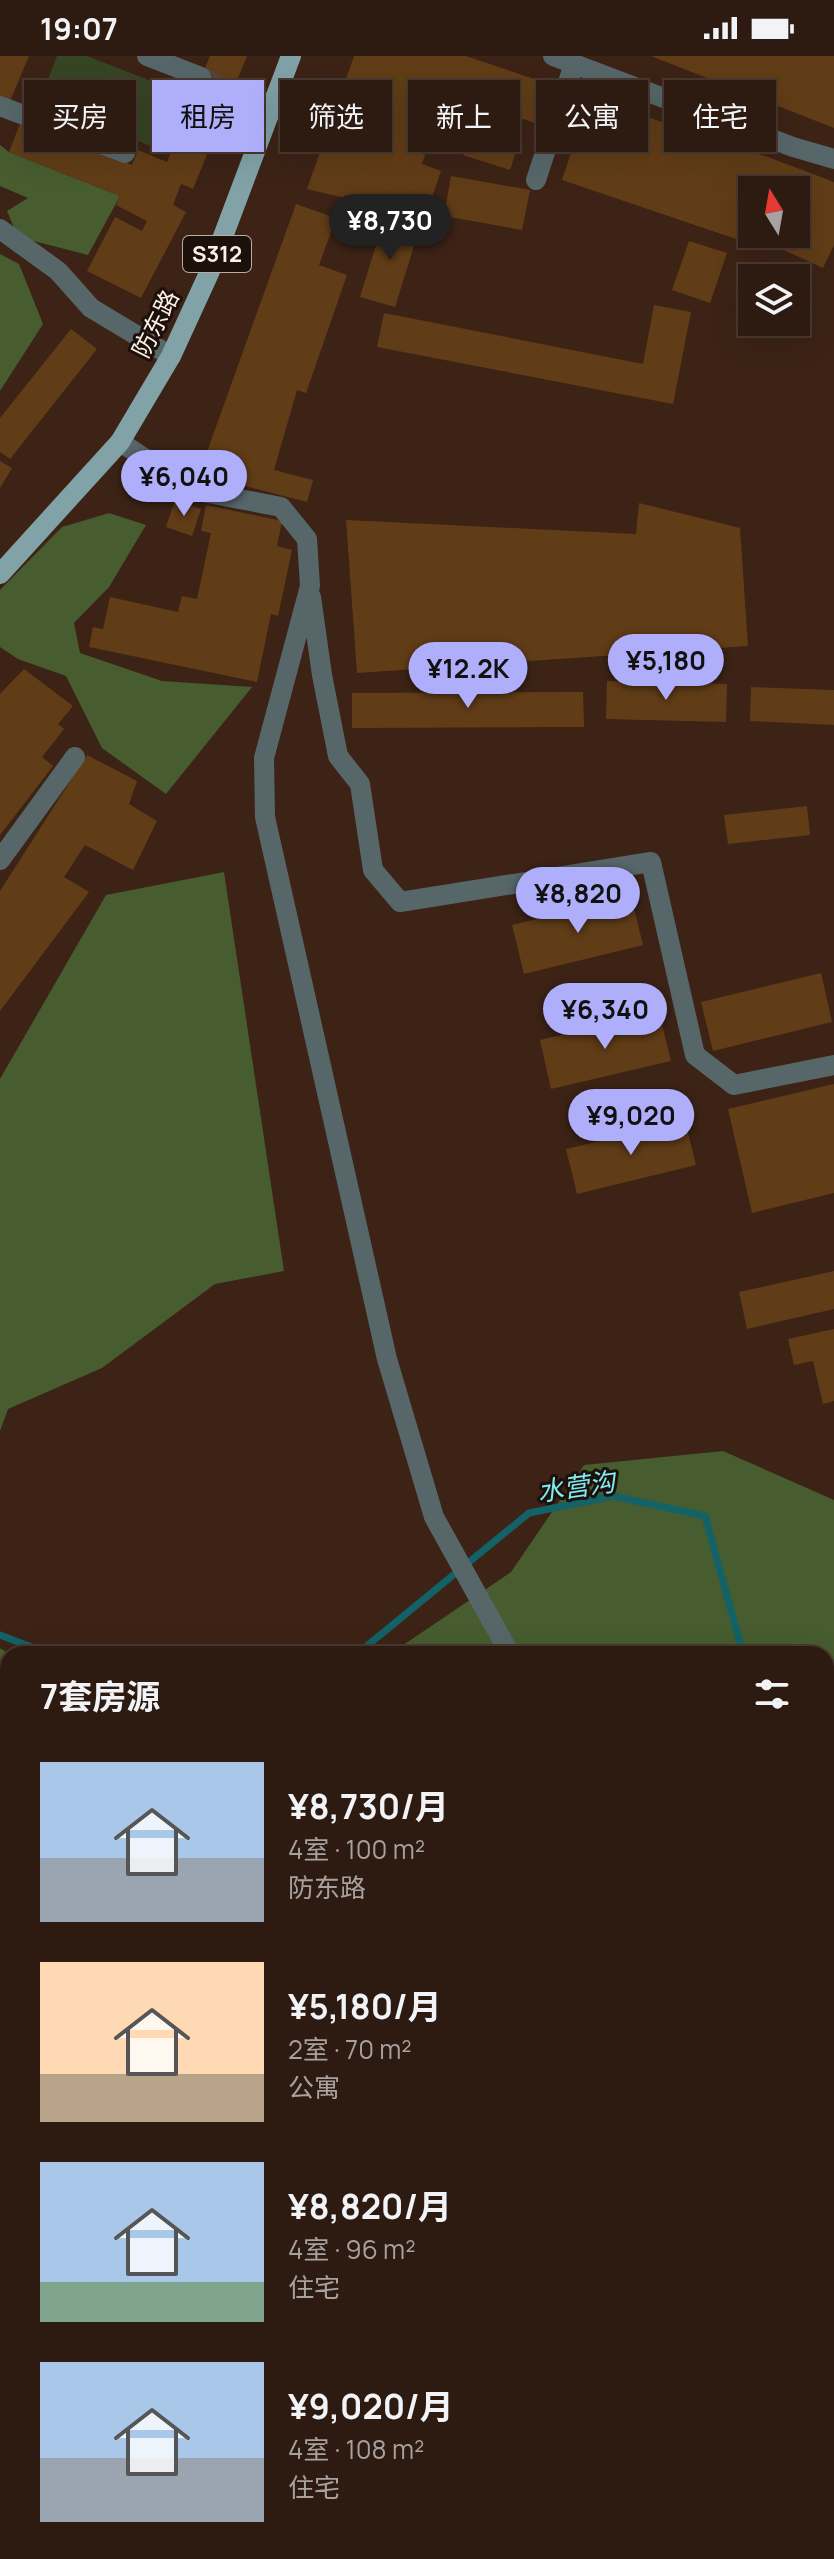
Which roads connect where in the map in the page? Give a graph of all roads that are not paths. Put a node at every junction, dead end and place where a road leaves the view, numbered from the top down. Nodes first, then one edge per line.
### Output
1 (147, 56) edge
2 (291, 56) edge
3 (553, 56) edge
4 (574, 64) junction
5 (604, 65) edge
6 (201, 77) tunnel mouth
7 (264, 102) edge
8 (272, 105) junction
9 (0, 106) edge
10 (125, 153) dead end
11 (834, 159) edge
12 (536, 180) dead end
13 (0, 229) edge
14 (171, 356) junction
15 (120, 442) junction
16 (0, 574) edge
17 (310, 586) junction
18 (75, 757) dead end
19 (1, 856) edge
20 (834, 1065) edge
21 (505, 1646) edge

1 - 6 street
2 - 8 main road, 防东路 / S312
3 - 4 street
4 - 5 street
4 - 12 street
5 - 11 street
7 - 8 street
8 - 14 main road, 防东路 / S312
9 - 10 street
13 - 14 street
14 - 15 main road, 防东路 / S312
15 - 16 main road, 防东路 / S312
15 - 17 street
17 - 20 street
17 - 21 street
18 - 19 street

